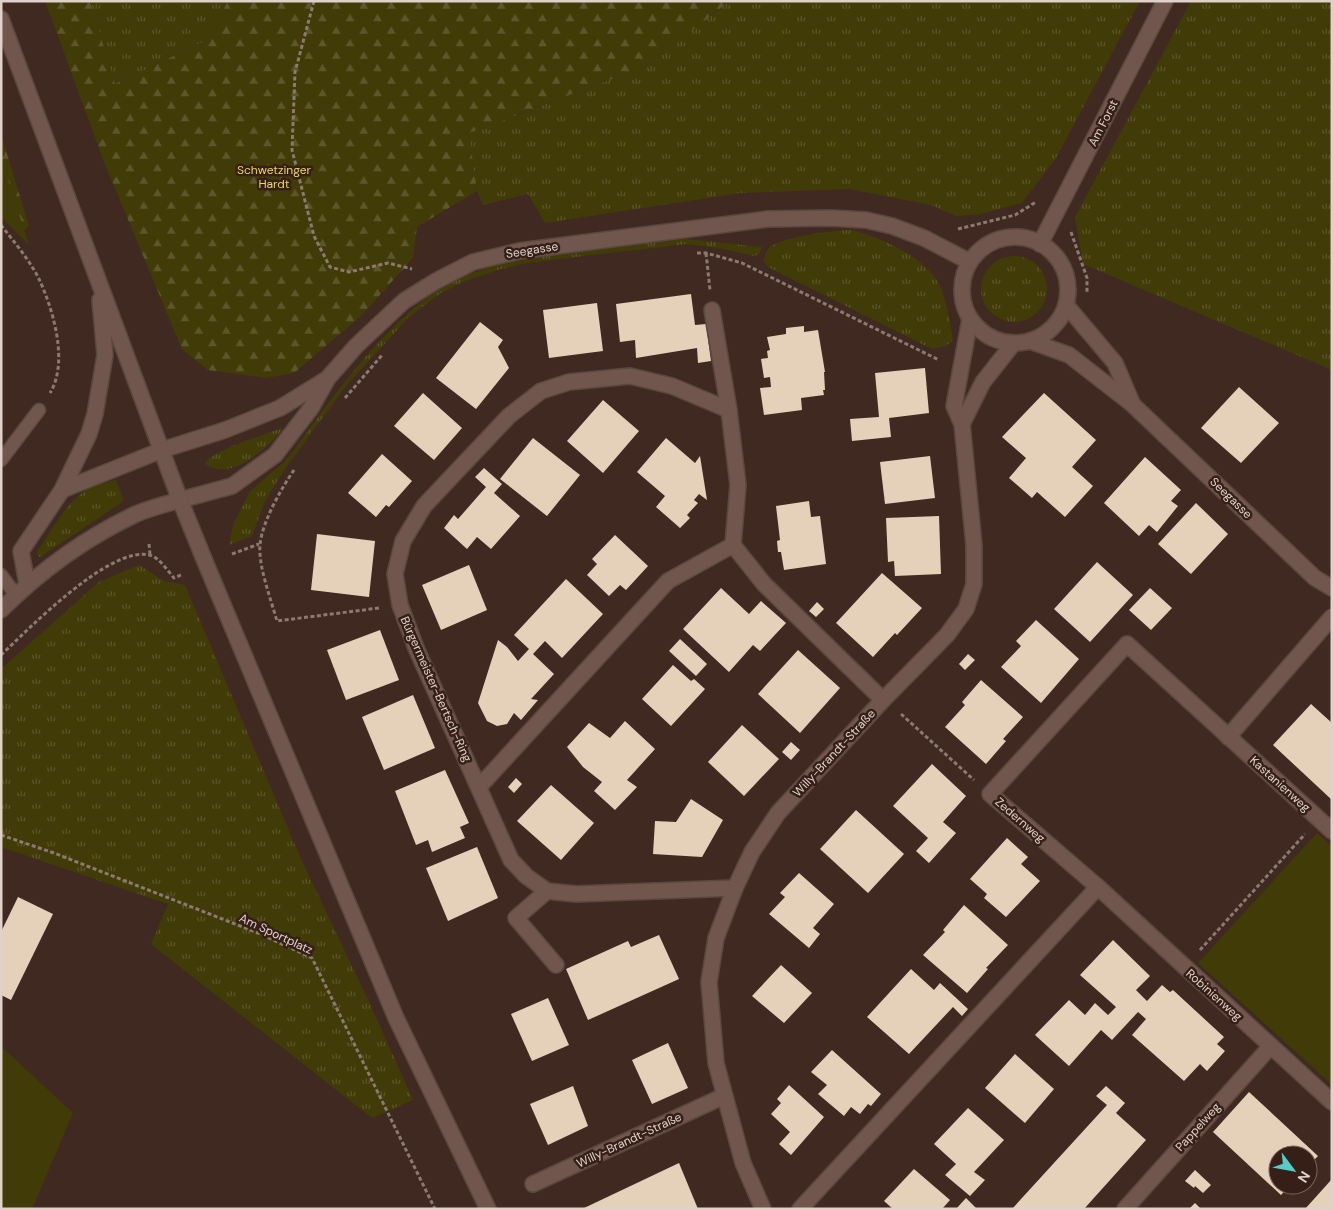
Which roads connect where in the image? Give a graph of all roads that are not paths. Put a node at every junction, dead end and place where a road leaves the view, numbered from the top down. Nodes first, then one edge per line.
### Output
1 (1165, 1) edge
2 (1, 19) edge
3 (1040, 244) junction
4 (970, 262) junction
5 (98, 278) junction
6 (1066, 305) junction
7 (712, 310) road end
8 (970, 319) junction
9 (1030, 341) junction
10 (1013, 344) junction
11 (328, 378) junction
12 (1132, 404) junction
13 (39, 410) road end
14 (728, 410) junction
15 (962, 424) junction
16 (162, 450) junction
17 (1, 460) edge
18 (62, 490) junction
19 (180, 500) junction
20 (733, 545) junction
21 (1, 575) edge
22 (1332, 588) edge
23 (22, 590) junction
24 (1, 610) edge
25 (1332, 617) edge
26 (883, 700) junction
27 (1228, 737) junction
28 (479, 787) junction
29 (1332, 831) edge
30 (735, 888) junction
31 (1098, 888) junction
32 (547, 891) junction
33 (556, 965) dead end
34 (1271, 1046) junction
35 (724, 1096) junction
36 (1332, 1102) edge
37 (533, 1184) dead end
38 (488, 1209) edge
39 (763, 1209) edge
40 (800, 1209) edge
41 (1125, 1209) edge

1 - 3 street, Am Forst
2 - 5 street
3 - 4 street
3 - 6 street
4 - 8 street
4 - 11 street, Seegasse
5 - 16 street
5 - 18 street
6 - 9 street
6 - 12 street, Seegasse
7 - 14 street
8 - 10 street
8 - 15 street, Willy-Brandt-Straße
9 - 10 street
9 - 12 street, Seegasse
10 - 15 street
11 - 16 street
11 - 19 street, Seegasse
12 - 22 street, Seegasse
13 - 17 lane
14 - 20 street
14 - 28 street, Bürgermeister-Bertsch-Ring
15 - 26 street, Willy-Brandt-Straße
16 - 18 street
16 - 19 street
18 - 23 street
19 - 23 street, Seegasse
19 - 38 street
20 - 26 street
20 - 28 street
21 - 23 lane
23 - 24 street, Seegasse
25 - 27 street
26 - 30 street, Willy-Brandt-Straße
27 - 29 street, Kastanienweg
27 - 31 street, Zedernweg
28 - 32 street, Bürgermeister-Bertsch-Ring
30 - 32 street, Bürgermeister-Bertsch-Ring
30 - 35 street, Willy-Brandt-Straße
31 - 34 street, Robinienweg
31 - 40 street
32 - 33 street
34 - 36 street, Robinienweg
34 - 41 street, Pappelweg
35 - 37 street, Willy-Brandt-Straße
35 - 39 street, Willy-Brandt-Straße

